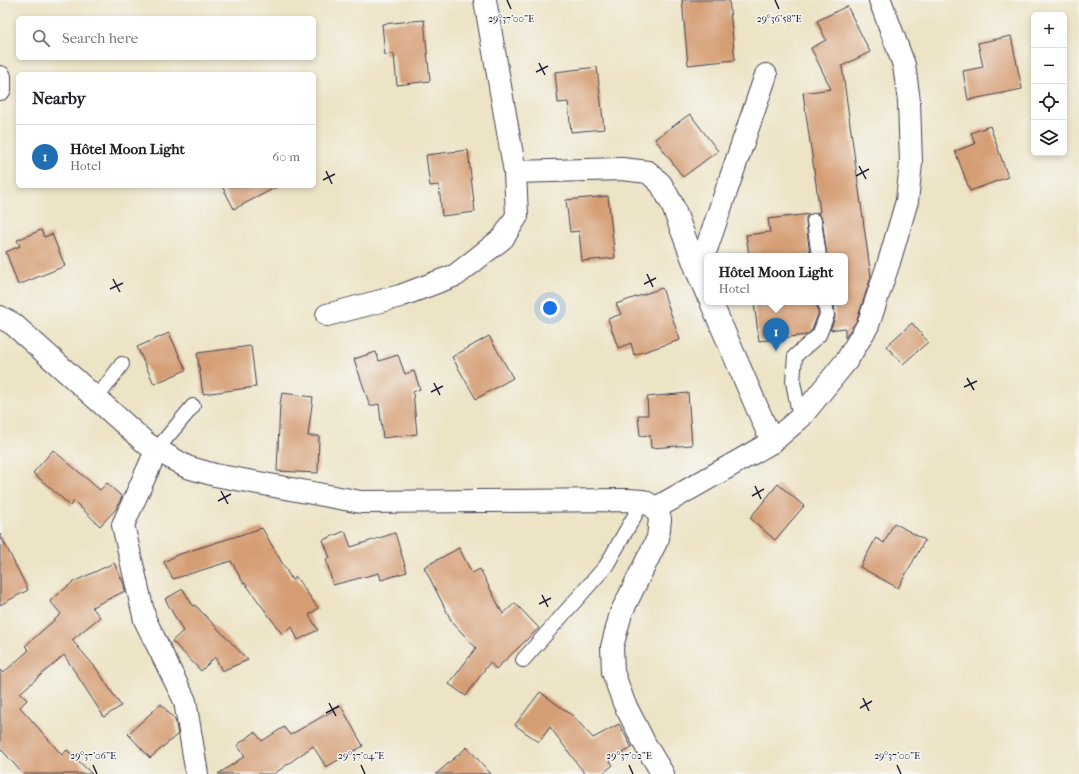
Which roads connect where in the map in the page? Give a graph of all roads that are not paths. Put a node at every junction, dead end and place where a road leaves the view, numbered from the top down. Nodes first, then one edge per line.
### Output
1 (485, 0) edge
2 (880, 0) edge
3 (766, 75) dead end
4 (0, 77) edge
5 (0, 89) edge
6 (515, 172) junction
7 (814, 221) dead end
8 (705, 253) edge
9 (819, 253) edge
10 (704, 256) edge
11 (698, 273) junction
12 (704, 287) edge
13 (711, 305) edge
14 (825, 305) edge
15 (327, 315) dead end
16 (0, 317) edge
17 (122, 364) dead end
18 (97, 398) junction
19 (193, 406) dead end
20 (800, 418) junction
21 (772, 442) junction
22 (157, 449) junction
23 (649, 505) junction
24 (523, 660) dead end
25 (197, 774) edge
26 (663, 774) edge

1 - 6 street
2 - 20 street
3 - 8 street
4 - 5 street
6 - 11 street
6 - 15 street
7 - 9 lane
10 - 11 street
11 - 12 street
13 - 21 street
14 - 20 lane
16 - 18 street
17 - 18 lane
18 - 22 street
19 - 22 lane
20 - 21 street
21 - 23 street
22 - 23 street
22 - 25 street
23 - 24 lane
23 - 26 street

